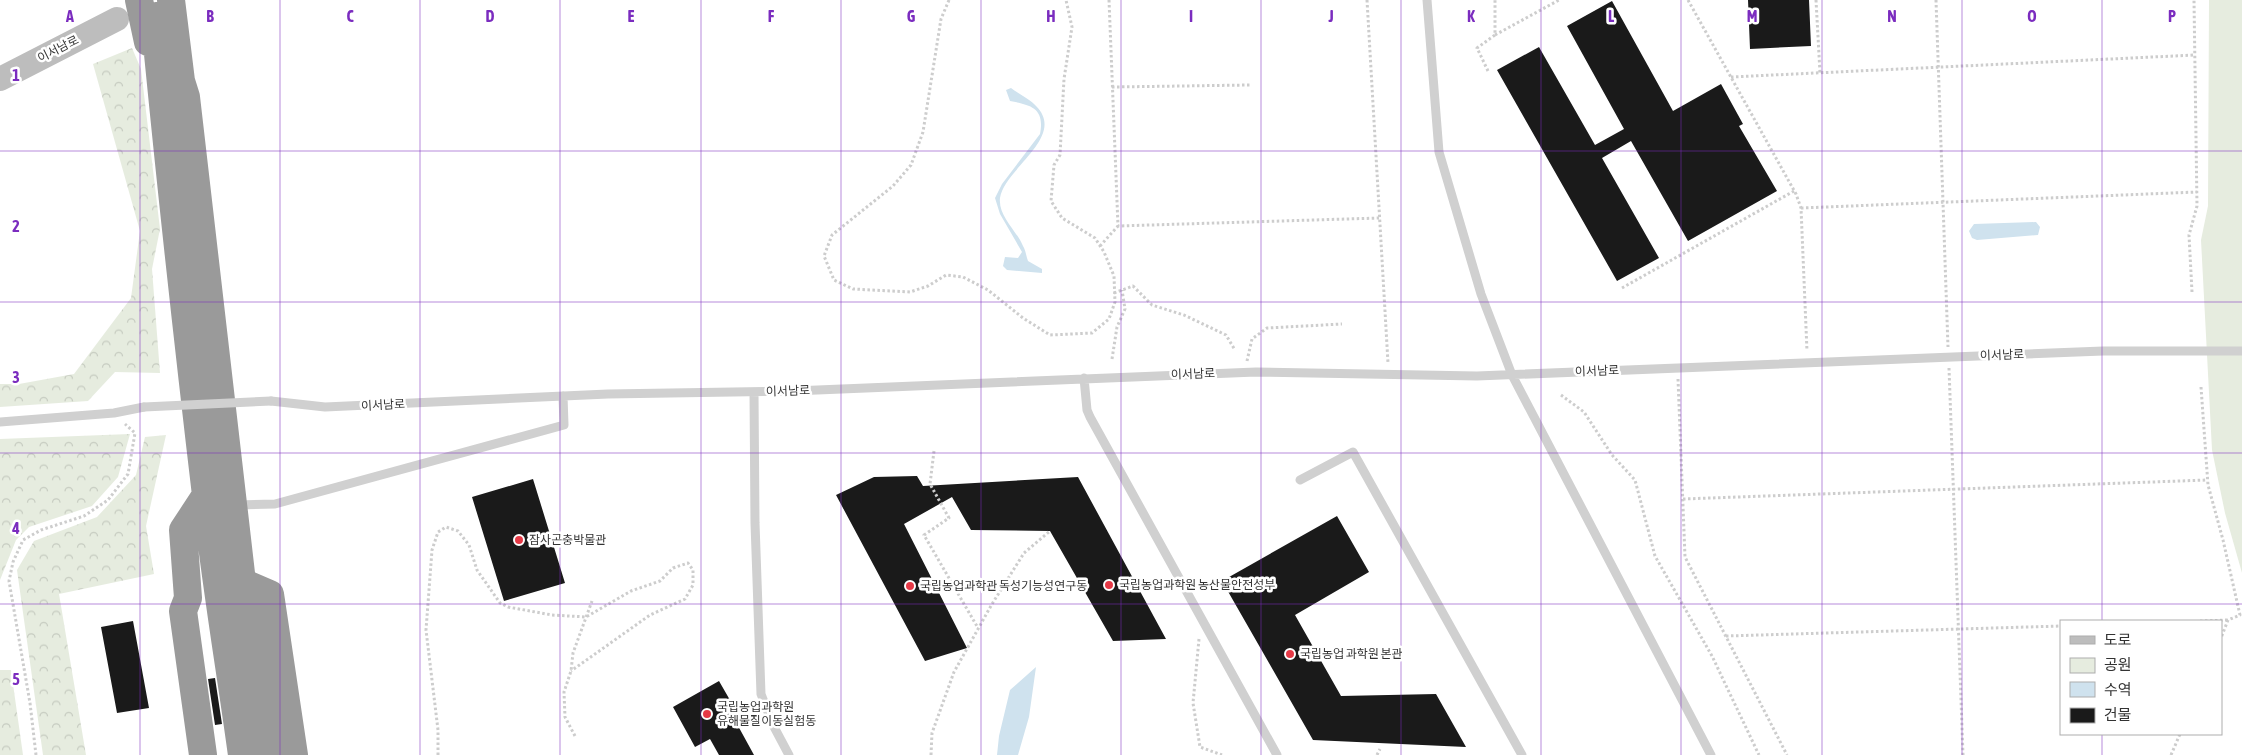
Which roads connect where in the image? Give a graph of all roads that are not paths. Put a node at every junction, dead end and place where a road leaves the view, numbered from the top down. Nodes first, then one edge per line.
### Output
1 (139, 0) edge
2 (156, 0) edge
3 (171, 0) edge
4 (186, 0) edge
5 (1427, 0) edge
6 (117, 19) dead end
7 (158, 54) junction
8 (0, 79) edge
9 (186, 97) junction
10 (2242, 351) edge
11 (1512, 375) junction
12 (1084, 378) junction
13 (754, 392) junction
14 (564, 396) junction
15 (0, 422) edge
16 (1300, 480) dead end
17 (207, 505) junction
18 (234, 506) junction
19 (250, 586) junction
20 (188, 598) junction
21 (203, 755) edge
22 (216, 755) edge
23 (228, 755) edge
24 (242, 755) edge
25 (266, 755) edge
26 (281, 755) edge
27 (294, 755) edge
28 (790, 755) edge
29 (1277, 755) edge
30 (1522, 755) edge
31 (1711, 755) edge

1 - 7 highway
2 - 7 highway
3 - 9 highway
4 - 9 highway
5 - 11 lane
6 - 8 main road, 이서남로
7 - 17 highway
9 - 18 highway
10 - 11 lane, 이서남로
11 - 12 lane, 이서남로
11 - 31 lane
12 - 13 lane, 이서남로
12 - 29 lane
13 - 14 lane, 이서남로
13 - 28 lane
14 - 15 lane, 이서남로, bridge
14 - 18 lane
16 - 30 lane
17 - 20 highway
17 - 23 highway
17 - 24 highway
18 - 19 highway
19 - 25 highway
19 - 26 highway
19 - 27 highway
20 - 21 highway
20 - 22 highway

